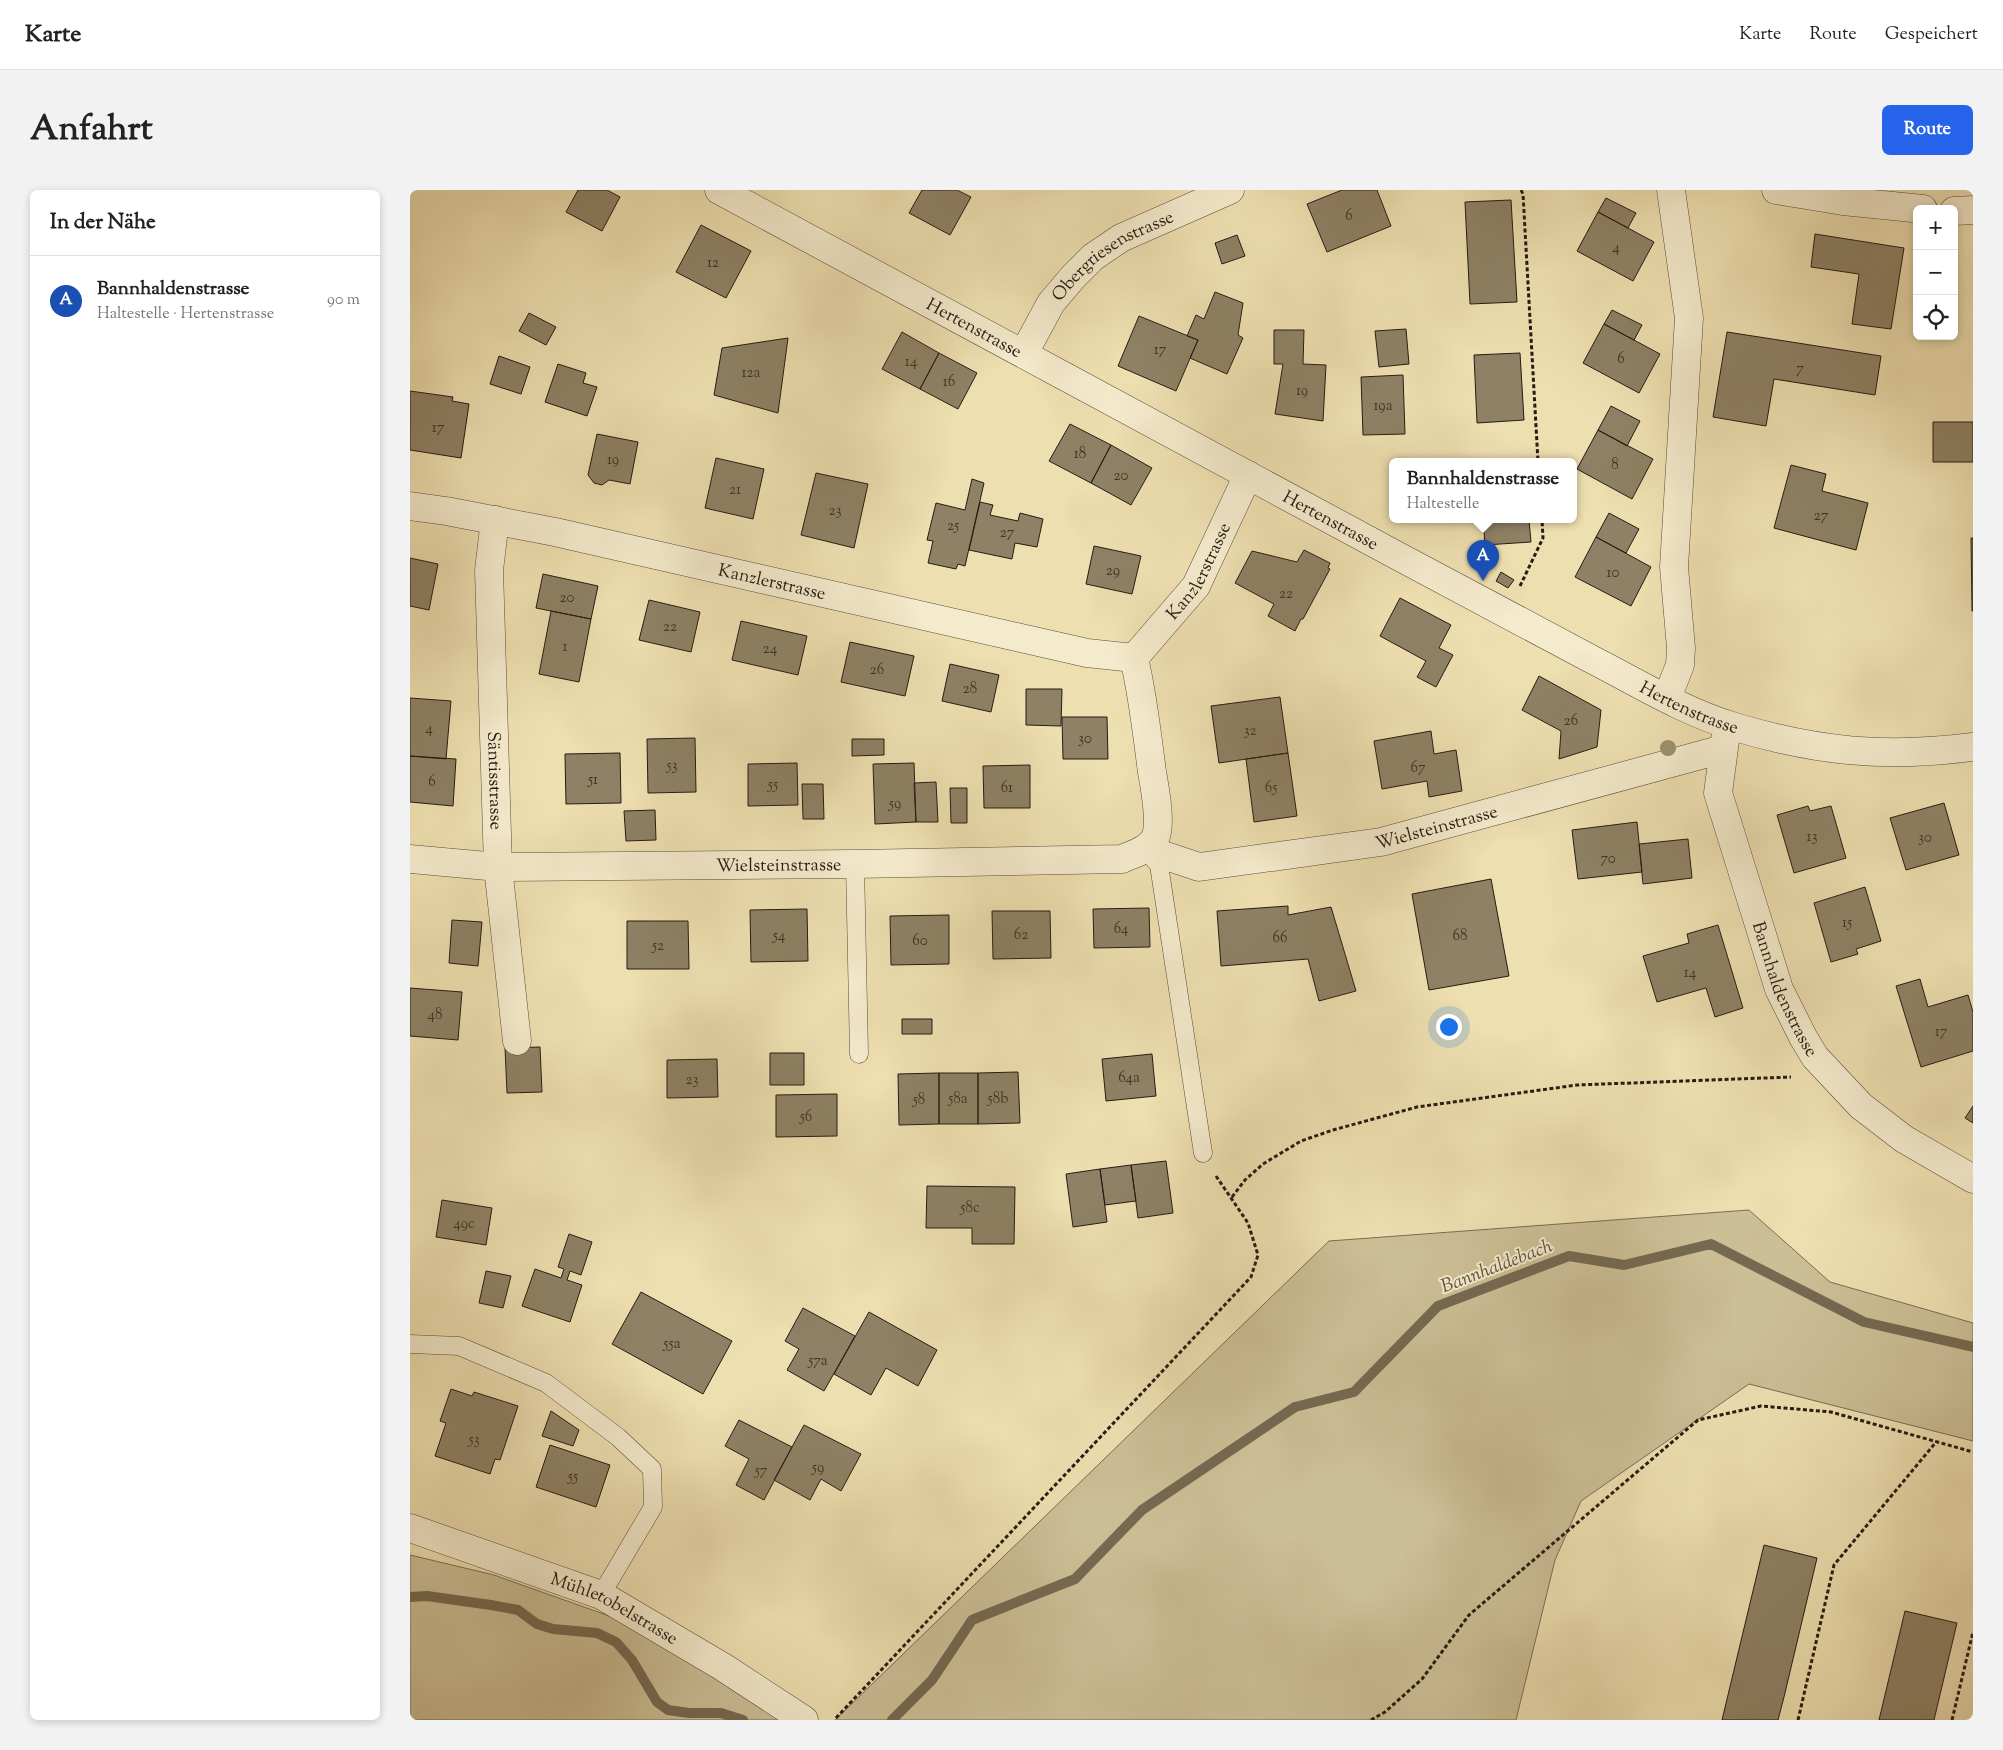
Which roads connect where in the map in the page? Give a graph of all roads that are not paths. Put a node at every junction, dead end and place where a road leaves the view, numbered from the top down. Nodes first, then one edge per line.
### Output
1 (719, 190) edge
2 (1230, 190) edge
3 (1671, 190) edge
4 (1776, 190) edge
5 (1913, 208) edge
6 (1973, 210) edge
7 (1958, 211) edge
8 (1024, 353) junction
9 (1248, 476) junction
10 (410, 506) edge
11 (495, 520) junction
12 (1134, 658) junction
13 (1667, 698) junction
14 (1725, 737) junction
15 (1973, 747) edge
16 (1145, 849) junction
17 (410, 860) edge
18 (855, 864) junction
19 (498, 867) junction
20 (517, 1041) dead end
21 (859, 1054) dead end
22 (1203, 1153) dead end
23 (1973, 1179) edge
24 (410, 1344) edge
25 (410, 1528) edge
26 (601, 1595) junction
27 (804, 1720) edge

1 - 8 street, Hertenstrasse
2 - 8 street, Obergriesenstrasse
3 - 13 street
4 - 5 street
6 - 7 street
8 - 9 street, Hertenstrasse
9 - 12 street, Kanzlerstrasse
9 - 13 street, Hertenstrasse
10 - 11 street, Kanzlerstrasse
11 - 12 street, Kanzlerstrasse
11 - 19 street, Säntisstrasse
12 - 16 street
13 - 14 street, Hertenstrasse
14 - 15 street, Hertenstrasse
14 - 16 street, Wielsteinstrasse
14 - 23 street, Bannhaldenstrasse
16 - 18 street, Wielsteinstrasse
16 - 22 lane
17 - 19 street, Wielsteinstrasse
18 - 19 street, Wielsteinstrasse
18 - 21 lane
19 - 20 street, Säntisstrasse
24 - 26 lane
25 - 26 street, Mühletobelstrasse
26 - 27 street, Mühletobelstrasse

